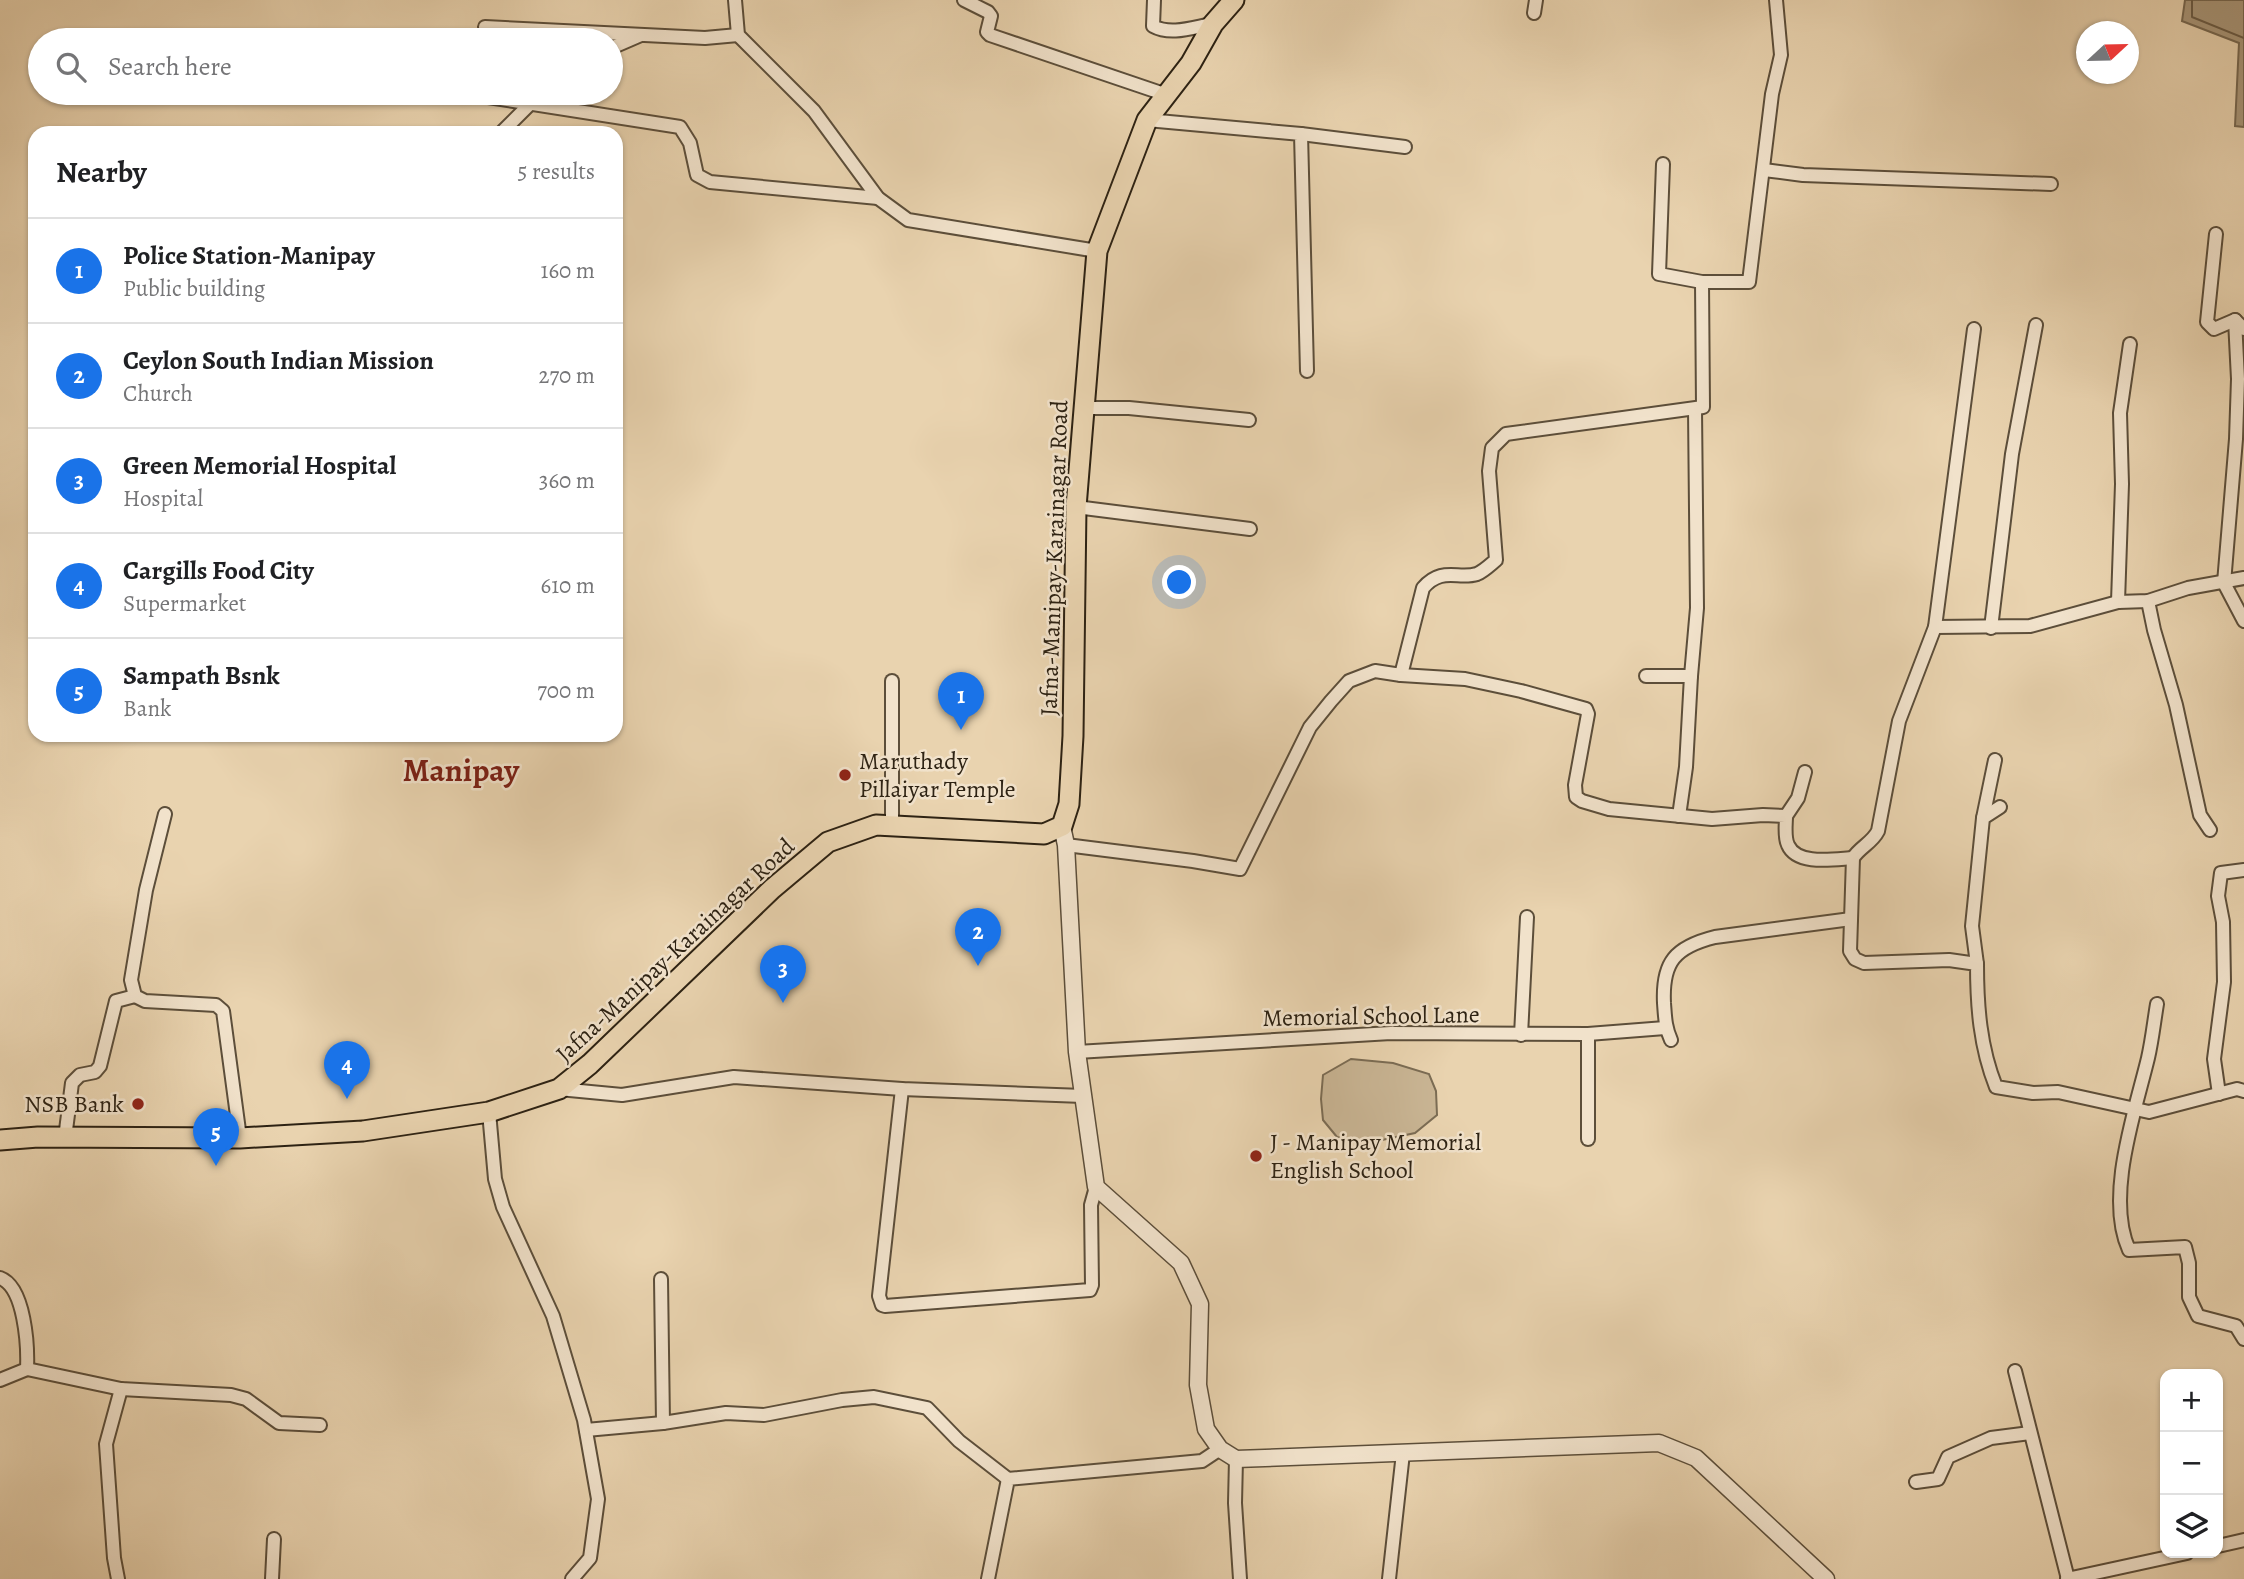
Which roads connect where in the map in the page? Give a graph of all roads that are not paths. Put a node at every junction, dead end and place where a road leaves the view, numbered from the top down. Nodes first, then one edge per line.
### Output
1 (735, 0) edge
2 (964, 0) edge
3 (1154, 0) edge
4 (1234, 0) edge
5 (1776, 0) edge
6 (1213, 24) junction
7 (485, 27) dead end
8 (508, 28) edge
9 (623, 33) edge
10 (644, 34) junction
11 (738, 35) junction
12 (623, 43) edge
13 (1167, 95) junction
14 (526, 105) edge
15 (564, 105) edge
16 (1147, 120) junction
17 (507, 126) edge
18 (1301, 134) junction
19 (1405, 147) dead end
20 (1663, 164) dead end
21 (1764, 170) junction
22 (2051, 184) dead end
23 (878, 198) junction
24 (2216, 234) dead end
25 (1097, 251) junction
26 (1702, 282) junction
27 (2036, 325) dead end
28 (2239, 325) edge
29 (1974, 329) dead end
30 (2130, 344) dead end
31 (1307, 371) dead end
32 (1083, 408) junction
33 (1695, 409) junction
34 (1249, 420) dead end
35 (1076, 507) junction
36 (1250, 528) dead end
37 (2244, 578) edge
38 (2224, 583) junction
39 (2148, 601) junction
40 (2118, 602) junction
41 (2244, 621) edge
42 (1935, 626) junction
43 (1991, 628) junction
44 (1401, 675) junction
45 (1646, 676) dead end
46 (1691, 676) junction
47 (892, 681) dead end
48 (1996, 760) dead end
49 (1805, 772) dead end
50 (2000, 807) dead end
51 (165, 814) dead end
52 (1679, 816) junction
53 (1786, 816) junction
54 (1983, 818) junction
55 (892, 824) junction
56 (2210, 830) dead end
57 (1064, 835) junction
58 (1853, 858) junction
59 (2244, 870) edge
60 (1527, 918) dead end
61 (1851, 919) junction
62 (1977, 964) junction
63 (135, 996) junction
64 (2157, 1004) dead end
65 (1588, 1034) junction
66 (1521, 1035) junction
67 (1077, 1052) junction
68 (559, 1089) junction
69 (902, 1089) junction
70 (2244, 1091) edge
71 (2219, 1094) junction
72 (1083, 1096) junction
73 (2134, 1110) junction
74 (489, 1112) junction
75 (65, 1138) junction
76 (240, 1138) junction
77 (1588, 1139) dead end
78 (0, 1140) edge
79 (1096, 1187) junction
80 (0, 1278) edge
81 (662, 1279) dead end
82 (2244, 1339) edge
83 (26, 1369) junction
84 (2015, 1371) dead end
85 (0, 1380) edge
86 (121, 1389) junction
87 (663, 1423) junction
88 (320, 1426) dead end
89 (586, 1430) junction
90 (2030, 1433) junction
91 (1220, 1449) junction
92 (1403, 1453) junction
93 (1236, 1459) junction
94 (1008, 1479) junction
95 (1916, 1482) dead end
96 (274, 1539) dead end
97 (2244, 1540) edge
98 (2223, 1545) edge
99 (2164, 1558) edge
100 (118, 1579) edge
101 (272, 1579) edge
102 (572, 1579) edge
103 (988, 1579) edge
104 (1240, 1579) edge
105 (1389, 1579) edge
106 (1826, 1579) edge
107 (2067, 1579) edge

1 - 11 street
2 - 13 street
3 - 6 street
4 - 6 main road, Jafna-Manipay-Karainagar Road
5 - 21 street
6 - 13 main road, Jafna-Manipay-Karainagar Road
7 - 8 street
9 - 10 street
10 - 11 street
10 - 12 street
11 - 23 street
13 - 16 main road, Jafna-Manipay-Karainagar Road
14 - 17 street
15 - 23 street
16 - 18 street
16 - 25 main road, Jafna-Manipay-Karainagar Road
18 - 19 street
18 - 31 street
20 - 26 street
21 - 22 street
21 - 26 street
23 - 25 street
24 - 28 street
25 - 32 main road, Jafna-Manipay-Karainagar Road
26 - 33 street
27 - 43 street
28 - 38 street
29 - 42 street
30 - 40 street
32 - 34 street
32 - 35 main road, Jafna-Manipay-Karainagar Road
33 - 44 street
33 - 46 street
35 - 36 street
35 - 57 main road, Jafna-Manipay-Karainagar Road
37 - 38 street
38 - 39 street
38 - 41 street
39 - 40 street
39 - 56 street
40 - 43 street
42 - 43 street
42 - 58 street
44 - 52 street
44 - 57 street
45 - 46 street
46 - 52 street
47 - 55 street
48 - 54 street
49 - 53 street
50 - 54 street
51 - 63 street
52 - 53 street
53 - 58 street
54 - 62 street
55 - 57 main road, Jafna-Manipay-Karainagar Road
55 - 68 main road, Jafna-Manipay-Karainagar Road
57 - 67 street
58 - 61 street
59 - 71 street
60 - 66 street
61 - 62 street
61 - 65 street, Memorial School Lane
62 - 73 street
63 - 75 street
63 - 76 street
64 - 73 street
65 - 66 street, Memorial School Lane
65 - 77 street
66 - 67 street, Memorial School Lane
67 - 72 street
68 - 69 street
68 - 74 main road, Jafna-Manipay-Karainagar Road
69 - 72 street
69 - 79 street
70 - 71 street
71 - 73 street
72 - 79 street
73 - 82 street
74 - 76 main road, Jafna-Manipay-Karainagar Road
74 - 89 street
75 - 76 main road, Jafna-Manipay-Karainagar Road
75 - 78 main road, Jafna-Manipay-Karainagar Road
79 - 91 street
80 - 83 street
81 - 87 street
83 - 85 street
83 - 86 street
84 - 90 street
86 - 88 street
86 - 100 street
87 - 89 street
87 - 94 street
89 - 102 street
90 - 95 street
90 - 107 street
91 - 93 street
91 - 94 street
92 - 93 street
92 - 105 street
92 - 106 street
93 - 104 street
94 - 103 street
96 - 101 street
97 - 98 street
99 - 107 street

